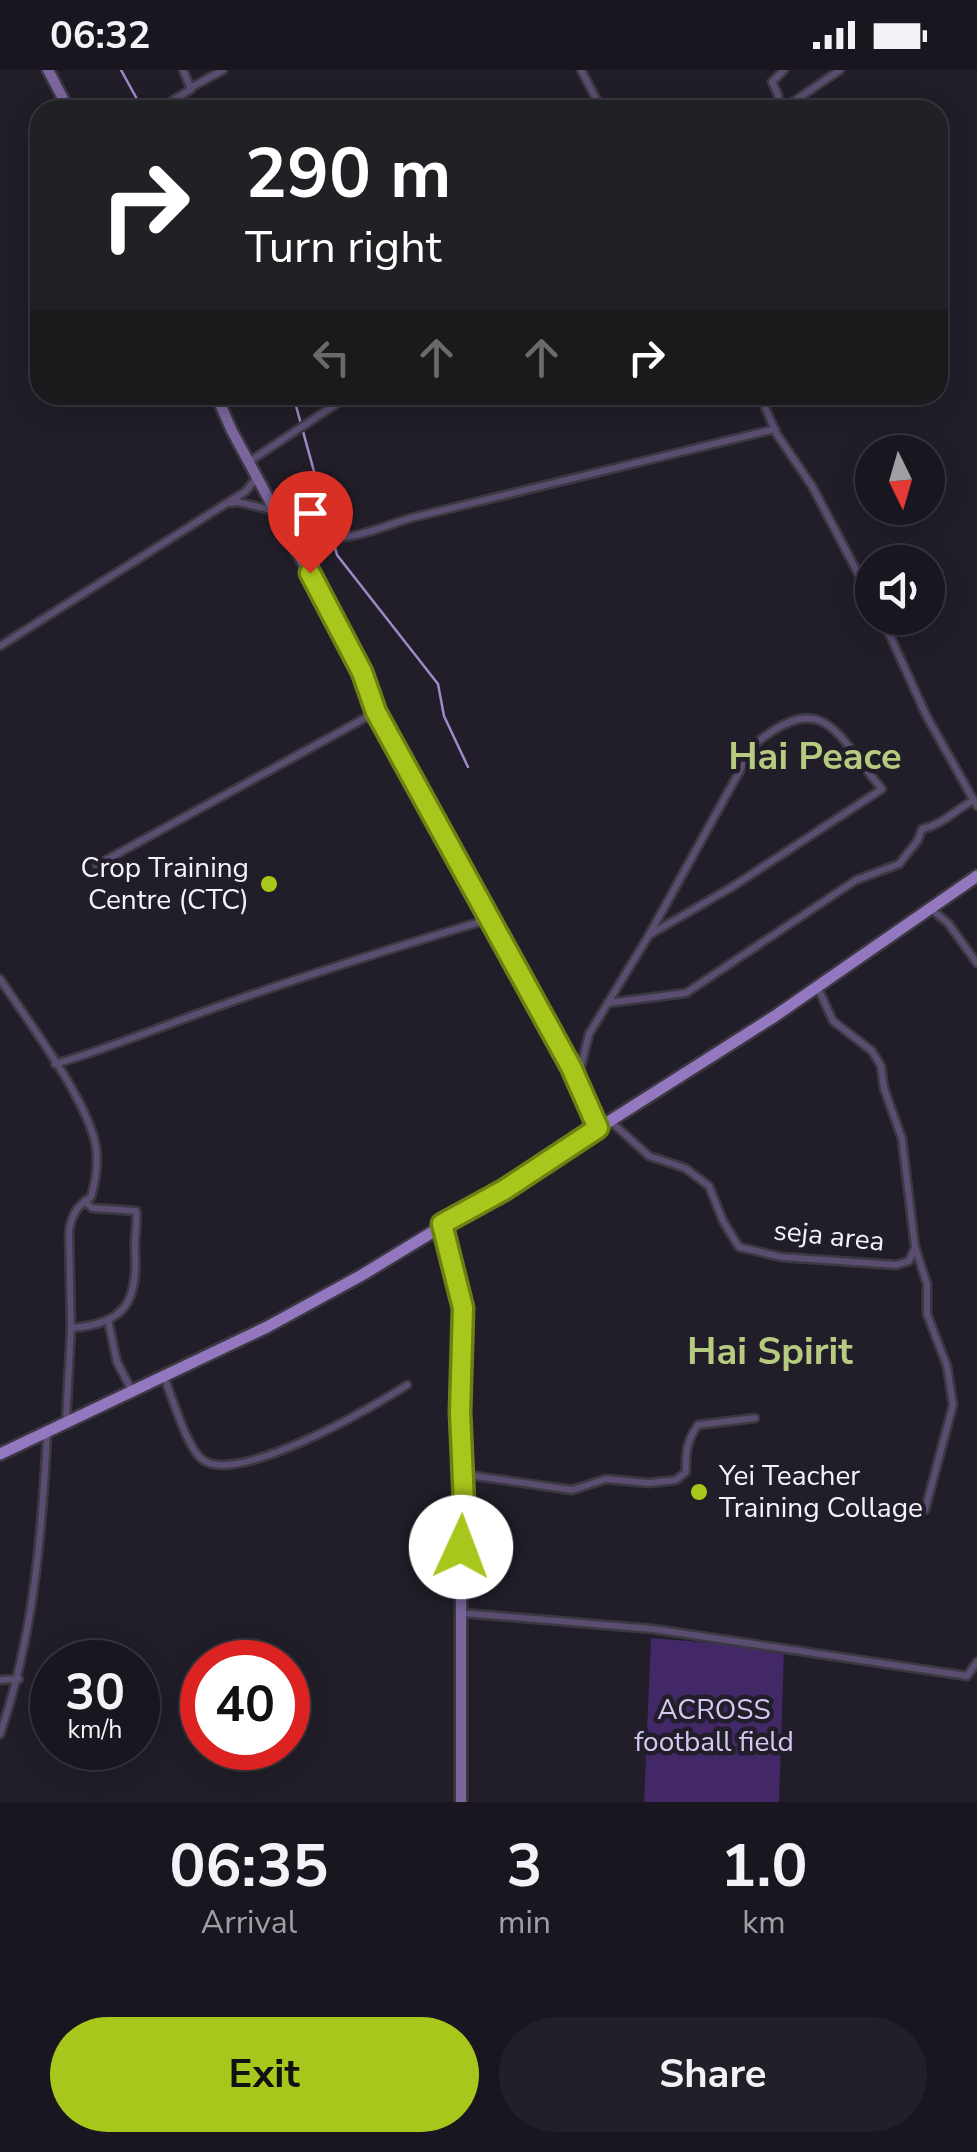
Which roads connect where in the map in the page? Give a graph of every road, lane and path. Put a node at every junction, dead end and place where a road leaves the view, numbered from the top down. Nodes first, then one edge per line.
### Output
1 (48, 70) edge
2 (183, 70) edge
3 (223, 70) edge
4 (582, 70) edge
5 (784, 70) edge
6 (840, 70) edge
7 (192, 87) junction
8 (64, 100) edge
9 (177, 100) edge
10 (597, 100) edge
11 (779, 100) edge
12 (795, 100) edge
13 (221, 405) edge
14 (335, 405) edge
15 (764, 405) edge
16 (775, 429) junction
17 (250, 461) junction
18 (258, 477) junction
19 (224, 504) junction
20 (277, 511) junction
21 (294, 544) junction
22 (855, 568) edge
23 (890, 635) edge
24 (0, 646) edge
25 (376, 712) junction
26 (975, 803) edge
27 (98, 865) dead end
28 (977, 876) edge
29 (930, 908) junction
30 (490, 919) junction
31 (649, 935) junction
32 (977, 963) edge
33 (0, 979) edge
34 (817, 987) junction
35 (606, 1004) junction
36 (55, 1064) junction
37 (577, 1082) junction
38 (604, 1124) junction
39 (85, 1201) junction
40 (442, 1224) junction
41 (915, 1247) junction
42 (108, 1320) junction
43 (71, 1328) junction
44 (164, 1376) junction
45 (407, 1385) dead end
46 (133, 1392) junction
47 (755, 1418) dead end
48 (66, 1425) junction
49 (47, 1434) junction
50 (0, 1454) edge
51 (462, 1474) junction
52 (925, 1510) dead end
53 (462, 1613) junction
54 (977, 1662) edge
55 (19, 1679) junction
56 (0, 1680) edge
57 (0, 1734) edge
58 (461, 1802) edge

1 - 8 street
2 - 7 street
3 - 7 street
4 - 10 street
5 - 11 street
6 - 12 street
7 - 9 street
13 - 17 street
14 - 17 street
15 - 16 street
16 - 21 street
16 - 22 street
17 - 18 street
18 - 19 street
18 - 20 street
19 - 20 street
19 - 24 street
20 - 21 street
21 - 25 street
23 - 26 street
25 - 27 street
25 - 30 street
26 - 35 street
28 - 29 main road
29 - 32 street
29 - 34 main road
30 - 36 street
30 - 37 street
31 - 31 street
31 - 35 street
33 - 36 street
34 - 38 main road
34 - 41 street
35 - 37 street
36 - 39 street
37 - 38 street
38 - 40 main road
38 - 41 street, seja area
39 - 42 street
39 - 43 street
40 - 44 main road
40 - 51 street
41 - 52 street
42 - 43 street
42 - 46 street
43 - 48 street
44 - 45 street
44 - 46 main road
46 - 48 main road
47 - 51 street
48 - 49 main road
49 - 50 main road
49 - 55 street
51 - 53 street
53 - 54 street
53 - 58 street
55 - 56 street
55 - 57 street

